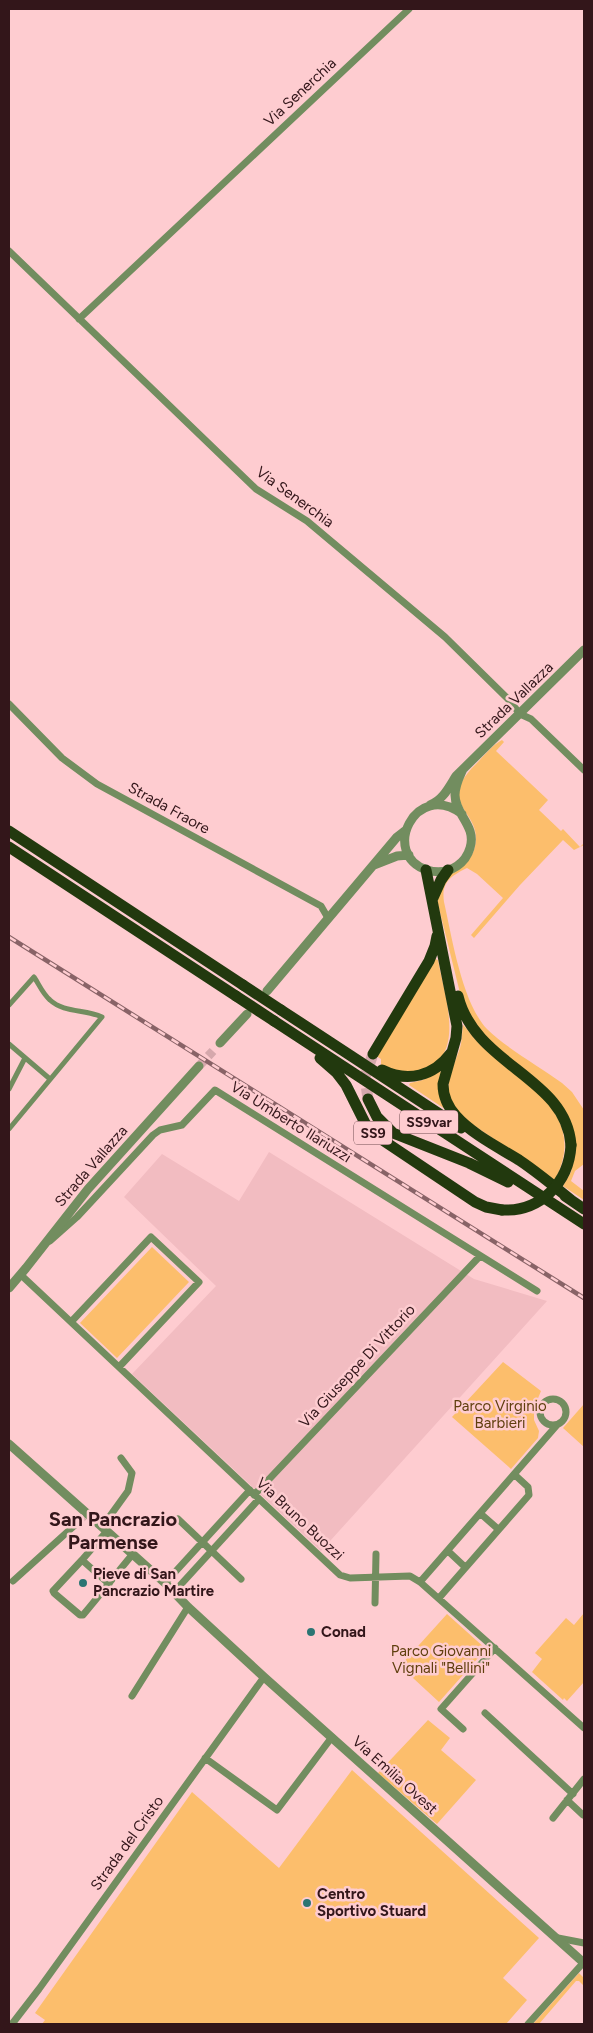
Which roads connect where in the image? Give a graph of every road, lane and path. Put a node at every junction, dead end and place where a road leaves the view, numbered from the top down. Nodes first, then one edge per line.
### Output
1 (409, 9) edge
2 (9, 251) edge
3 (79, 319) junction
4 (584, 650) edge
5 (9, 704) edge
6 (520, 714) junction
7 (463, 769) junction
8 (584, 770) edge
9 (428, 806) junction
10 (462, 814) junction
11 (406, 830) junction
12 (9, 831) edge
13 (9, 847) edge
14 (409, 855) junction
15 (374, 865) junction
16 (426, 870) junction
17 (448, 870) junction
18 (432, 900) junction
19 (328, 918) junction
20 (435, 919) junction
21 (438, 932) junction
22 (268, 990) dead end
23 (9, 1005) edge
24 (247, 1014) dead end
25 (274, 1021) junction
26 (306, 1027) junction
27 (9, 1044) edge
28 (217, 1047) tunnel mouth
29 (451, 1053) junction
30 (373, 1054) tunnel mouth
31 (26, 1058) junction
32 (199, 1066) tunnel mouth
33 (50, 1079) junction
34 (9, 1089) edge
35 (368, 1099) tunnel mouth
36 (9, 1129) edge
37 (527, 1187) junction
38 (571, 1200) junction
39 (584, 1209) edge
40 (584, 1224) edge
41 (36, 1256) junction
42 (480, 1256) junction
43 (21, 1275) junction
44 (9, 1288) edge
45 (537, 1292) dead end
46 (71, 1322) junction
47 (119, 1367) junction
48 (545, 1423) junction
49 (557, 1425) junction
50 (545, 1440) junction
51 (9, 1444) edge
52 (121, 1458) dead end
53 (515, 1475) junction
54 (254, 1495) junction
55 (481, 1514) junction
56 (178, 1519) dead end
57 (74, 1526) tunnel mouth
58 (105, 1529) junction
59 (498, 1529) junction
60 (202, 1542) junction
61 (211, 1550) junction
62 (448, 1551) junction
63 (376, 1554) dead end
64 (132, 1555) junction
65 (82, 1560) junction
66 (465, 1567) junction
67 (376, 1577) junction
68 (241, 1579) dead end
69 (13, 1581) dead end
70 (110, 1581) junction
71 (420, 1582) junction
72 (165, 1584) junction
73 (174, 1592) junction
74 (438, 1598) junction
75 (375, 1603) dead end
76 (188, 1607) junction
77 (495, 1648) junction
78 (264, 1677) junction
79 (132, 1696) dead end
80 (485, 1713) dead end
81 (584, 1728) edge
82 (463, 1729) dead end
83 (332, 1737) junction
84 (206, 1758) junction
85 (584, 1779) edge
86 (572, 1794) junction
87 (567, 1800) junction
88 (583, 1815) edge
89 (553, 1818) dead end
90 (552, 1935) junction
91 (584, 1943) edge
92 (584, 1960) edge
93 (12, 2024) edge
94 (528, 2024) edge

1 - 3 street, Via Senerchia
2 - 3 street, Via Senerchia
3 - 6 street, Via Senerchia
4 - 6 street, Strada Vallazza
5 - 19 street, Strada Fraore
6 - 7 street, Strada Vallazza
6 - 8 street, Via Senerchia
7 - 9 street, Strada Vallazza
7 - 10 street, Strada Vallazza
9 - 10 street
9 - 11 street, Strada Vallazza
10 - 17 street, Strada Vallazza
11 - 14 street
11 - 15 street, Strada Vallazza
12 - 26 highway, SS9var, bridge
13 - 25 highway, SS9var, bridge
14 - 15 street, Strada Vallazza
14 - 16 street
15 - 19 street, Strada Vallazza
16 - 17 street
16 - 18 highway, SS9
17 - 18 highway
18 - 20 highway, SS9
19 - 22 street, Strada Vallazza
20 - 21 highway, SS9
20 - 30 highway, SS9
21 - 25 highway, SS9, bridge
21 - 29 highway, SS9
23 - 33 street
24 - 28 street
25 - 37 highway, SS9var
26 - 29 highway
26 - 38 highway, SS9var
27 - 31 street
29 - 38 highway, SS9
31 - 33 street
31 - 34 street
32 - 41 street, Strada Vallazza
33 - 36 street
35 - 37 highway, SS9
37 - 40 highway, SS9var
38 - 39 highway, SS9var
41 - 42 street, Via Umberto Ilariuzzi
41 - 43 street, Strada Vallazza
42 - 45 street, Via Umberto Ilariuzzi
42 - 54 street, Via Giuseppe Di Vittorio
43 - 44 street, Strada Vallazza
43 - 46 street, Via Bruno Buozzi
46 - 47 street, Via Bruno Buozzi
46 - 47 street
47 - 54 street, Via Bruno Buozzi
48 - 49 street
48 - 49 street
48 - 50 street
49 - 50 street
50 - 53 street
51 - 58 street, Via Emilia Ovest
52 - 58 street
53 - 55 street
53 - 59 street
54 - 60 street
54 - 61 street
54 - 67 street, Via Bruno Buozzi
55 - 59 street
55 - 62 street
56 - 60 street
57 - 69 street
58 - 64 street, Via Emilia Ovest
58 - 65 street
59 - 66 street
60 - 61 street
60 - 72 street
61 - 68 street
61 - 73 street
62 - 66 street
62 - 71 street
63 - 67 street
64 - 70 street
64 - 72 street, Via Emilia Ovest
65 - 70 street
65 - 70 street
66 - 74 street
67 - 71 street, Via Bruno Buozzi
67 - 75 street
71 - 74 street, Via Bruno Buozzi
72 - 73 street, Via Emilia Ovest
73 - 76 street, Via Emilia Ovest
74 - 77 street, Via Bruno Buozzi
76 - 78 street, Via Emilia Ovest
76 - 79 street
77 - 81 street, Via Bruno Buozzi
77 - 82 street
78 - 83 street, Via Emilia Ovest
78 - 84 street, Strada del Cristo
80 - 86 street
83 - 84 street
83 - 90 street, Via Emilia Ovest
84 - 93 street, Strada del Cristo
85 - 86 street
86 - 87 street
87 - 88 street
87 - 89 street
90 - 91 street
90 - 92 street, Via Emilia Ovest
92 - 94 street

